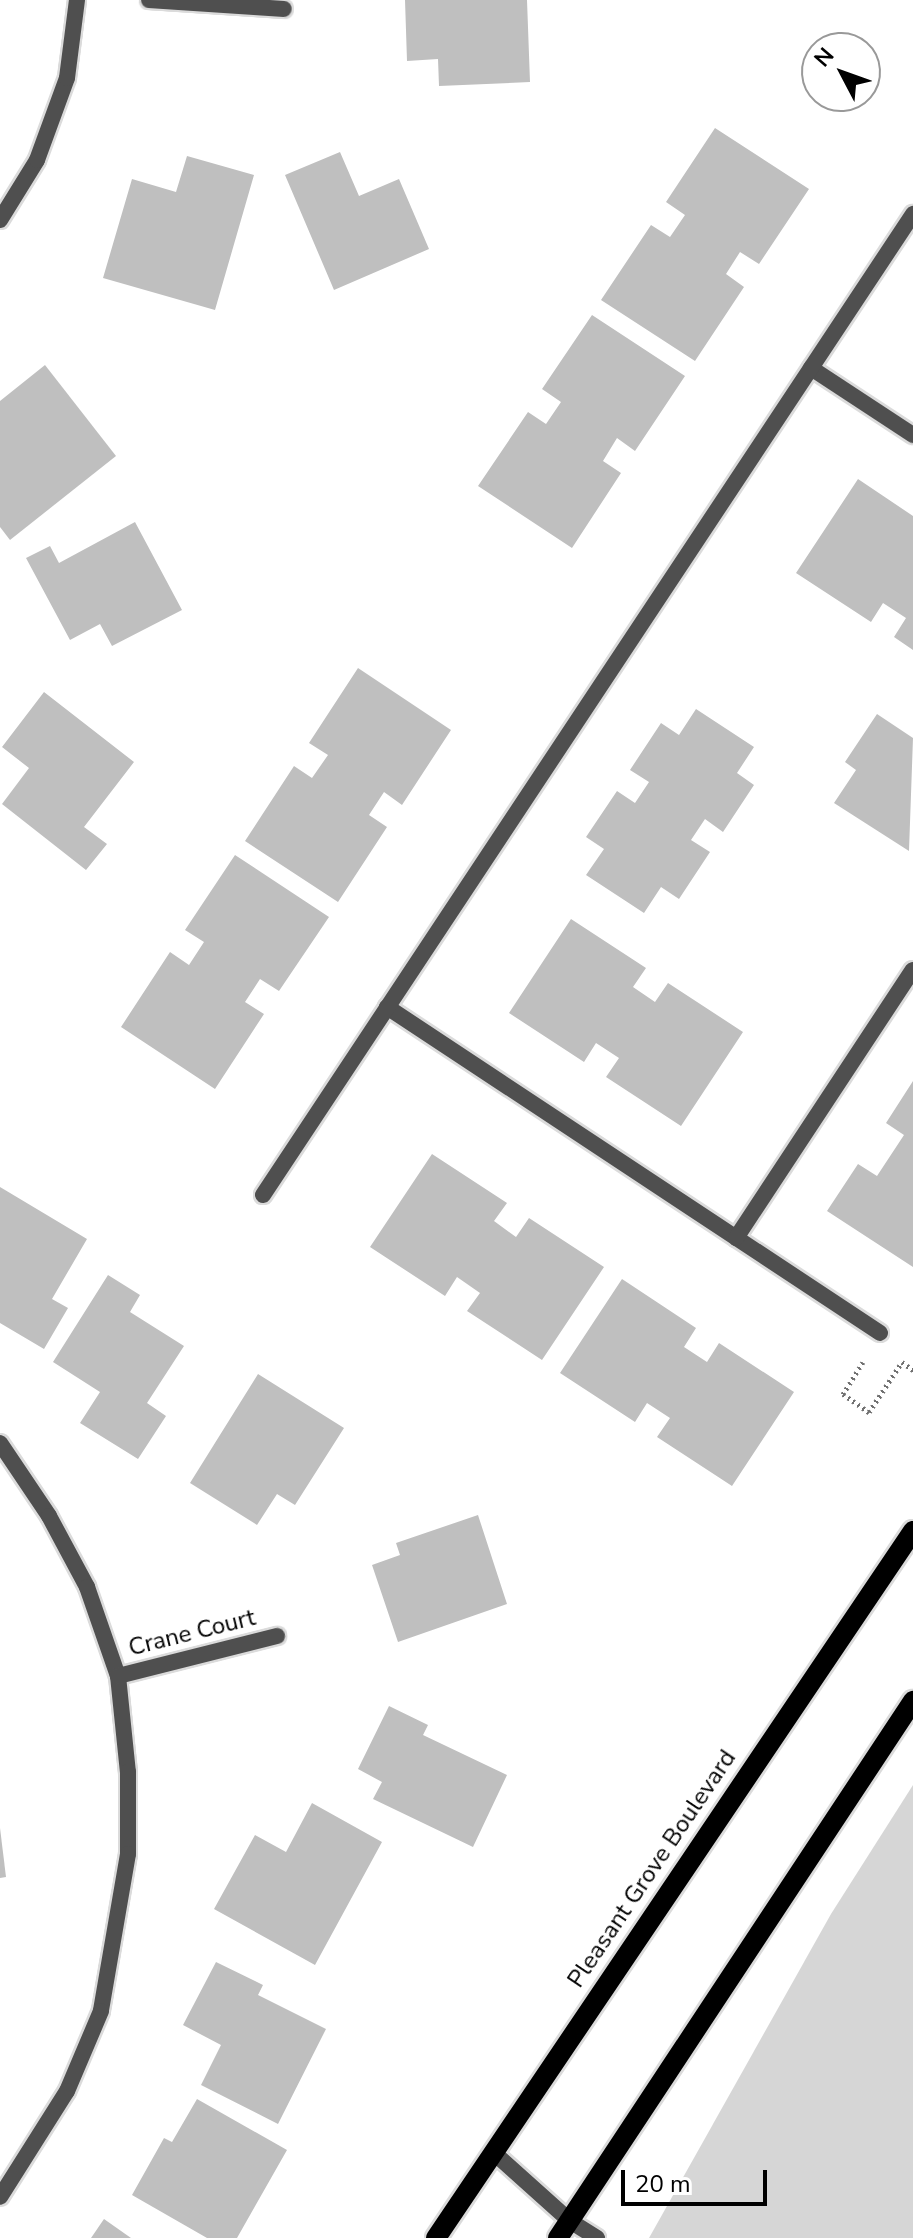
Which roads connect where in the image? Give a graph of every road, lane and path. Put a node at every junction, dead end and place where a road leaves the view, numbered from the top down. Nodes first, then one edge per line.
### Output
1 (77, 0) edge
2 (149, 0) edge
3 (284, 9) dead end
4 (913, 214) edge
5 (0, 220) edge
6 (811, 368) junction
7 (913, 435) edge
8 (913, 970) edge
9 (387, 1007) junction
10 (263, 1195) dead end
11 (736, 1238) junction
12 (880, 1333) joint
13 (913, 1370) edge
14 (0, 1443) edge
15 (913, 1531) edge
16 (277, 1636) dead end
17 (118, 1676) junction
18 (913, 1701) edge
19 (493, 2152) junction
20 (0, 2197) edge
21 (564, 2229) edge
22 (436, 2238) edge
23 (597, 2238) edge

1 - 5 street
2 - 3 street
4 - 6 street
6 - 7 street
6 - 9 street
8 - 11 street
9 - 10 street
9 - 11 street
11 - 12 street
12 - 13 path
14 - 17 street
15 - 19 main road, Pleasant Grove Boulevard
16 - 17 street, Crane Court
17 - 20 street
18 - 21 main road
19 - 21 street
19 - 22 main road, Pleasant Grove Boulevard
21 - 23 street

